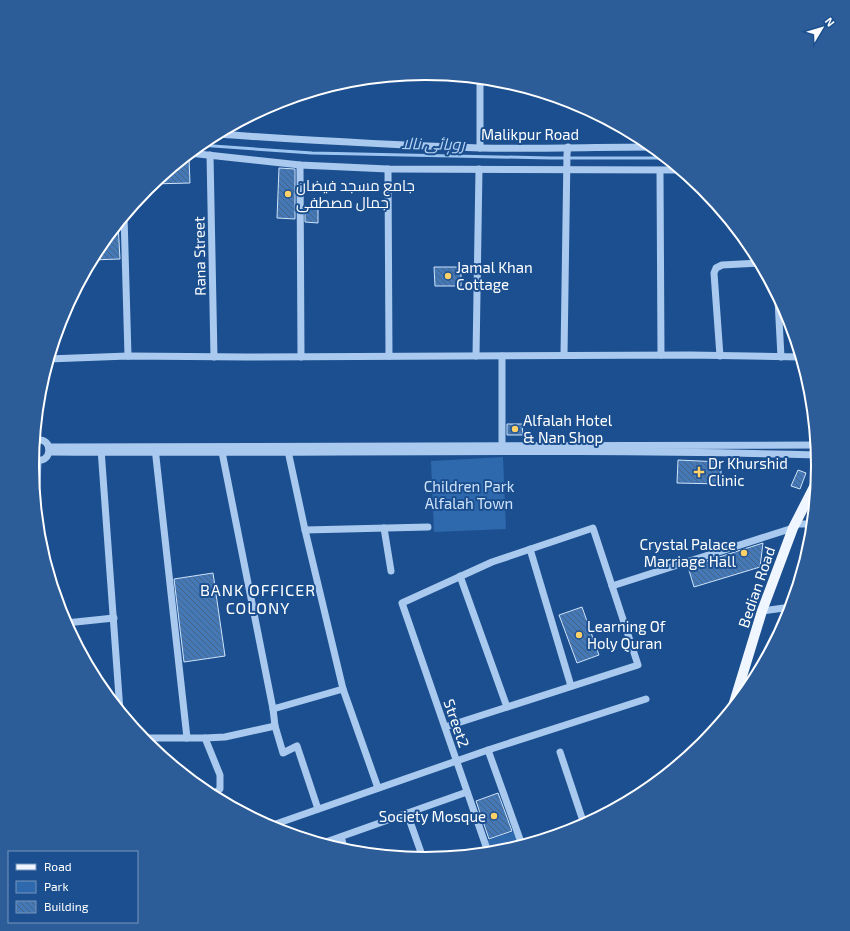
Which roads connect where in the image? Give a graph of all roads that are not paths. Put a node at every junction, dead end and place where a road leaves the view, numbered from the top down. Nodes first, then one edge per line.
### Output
1 (480, 84) edge
2 (226, 135) edge
3 (643, 147) edge
4 (480, 148) junction
5 (568, 150) junction
6 (198, 154) edge
7 (210, 155) junction
8 (300, 165) junction
9 (567, 166) junction
10 (388, 169) junction
11 (479, 169) junction
12 (674, 170) edge
13 (660, 171) junction
14 (124, 224) edge
15 (754, 263) edge
16 (779, 311) edge
17 (564, 355) junction
18 (661, 355) junction
19 (128, 356) junction
20 (389, 356) junction
21 (476, 356) junction
22 (502, 356) junction
23 (720, 356) junction
24 (214, 357) junction
25 (301, 357) junction
26 (781, 357) junction
27 (795, 357) edge
28 (54, 359) edge
29 (40, 440) edge
30 (768, 445) junction
31 (810, 445) edge
32 (502, 448) junction
33 (49, 449) junction
34 (102, 449) junction
35 (221, 449) junction
36 (155, 450) junction
37 (288, 451) junction
38 (768, 454) junction
39 (811, 455) edge
40 (39, 459) edge
41 (810, 494) edge
42 (807, 525) edge
43 (794, 526) junction
44 (428, 527) dead end
45 (384, 528) junction
46 (305, 530) junction
47 (530, 549) junction
48 (391, 571) dead end
49 (460, 576) junction
50 (612, 586) junction
51 (784, 608) edge
52 (762, 611) junction
53 (114, 618) junction
54 (72, 622) edge
55 (572, 686) junction
56 (344, 689) junction
57 (737, 691) edge
58 (646, 699) dead end
59 (119, 700) edge
60 (507, 707) junction
61 (273, 709) junction
62 (275, 726) junction
63 (445, 727) junction
64 (152, 738) edge
65 (186, 738) junction
66 (205, 738) junction
67 (488, 750) junction
68 (560, 752) dead end
69 (457, 761) junction
70 (378, 788) junction
71 (218, 791) edge
72 (467, 792) junction
73 (318, 809) junction
74 (407, 813) junction
75 (582, 818) edge
76 (279, 823) edge
77 (341, 837) junction
78 (520, 839) edge
79 (333, 840) edge
80 (343, 842) edge
81 (486, 846) edge
82 (421, 852) edge

1 - 4 street
2 - 4 street, Malikpur Road
3 - 5 street, Malikpur Road
4 - 5 street, Malikpur Road
5 - 9 street
6 - 7 street
7 - 8 street
7 - 24 street, Rana Street
8 - 10 street
8 - 25 street
9 - 11 street
9 - 13 street
9 - 17 street
10 - 11 street
10 - 20 street
11 - 21 street
12 - 13 street
13 - 18 street
14 - 19 street
15 - 23 street
16 - 26 street
17 - 18 street
17 - 22 street
18 - 23 street
19 - 24 street
19 - 28 street
20 - 21 street
20 - 25 street
21 - 22 street
22 - 32 street
23 - 26 street
24 - 25 street
26 - 27 street
29 - 33 street
30 - 31 street
30 - 32 street
30 - 38 street
32 - 35 street
32 - 37 street
32 - 38 street
33 - 34 street
33 - 40 street
34 - 36 street
34 - 53 street
35 - 36 street
35 - 37 street
35 - 61 street
36 - 65 street
37 - 46 street
38 - 39 street
41 - 43 main road, Bedian Road
42 - 43 street
43 - 50 street
43 - 52 main road, Bedian Road
44 - 45 street
45 - 46 street
45 - 48 street
46 - 56 street
47 - 49 street
47 - 50 street
47 - 55 street
49 - 60 street
49 - 63 street, Street2
50 - 55 street
51 - 52 street
52 - 57 main road, Bedian Road
53 - 54 street
53 - 59 street
55 - 60 street
56 - 61 street
56 - 70 street
58 - 67 street
60 - 63 street
61 - 62 street
62 - 66 street
62 - 73 street
63 - 69 street, Street2
64 - 65 street
65 - 66 street
66 - 71 street
67 - 69 street
67 - 78 street
68 - 75 street
69 - 70 street
69 - 72 street, Street2
70 - 73 street
72 - 74 street
72 - 81 street, Street2
73 - 76 street
74 - 77 street
74 - 82 street
77 - 79 street
77 - 80 street

